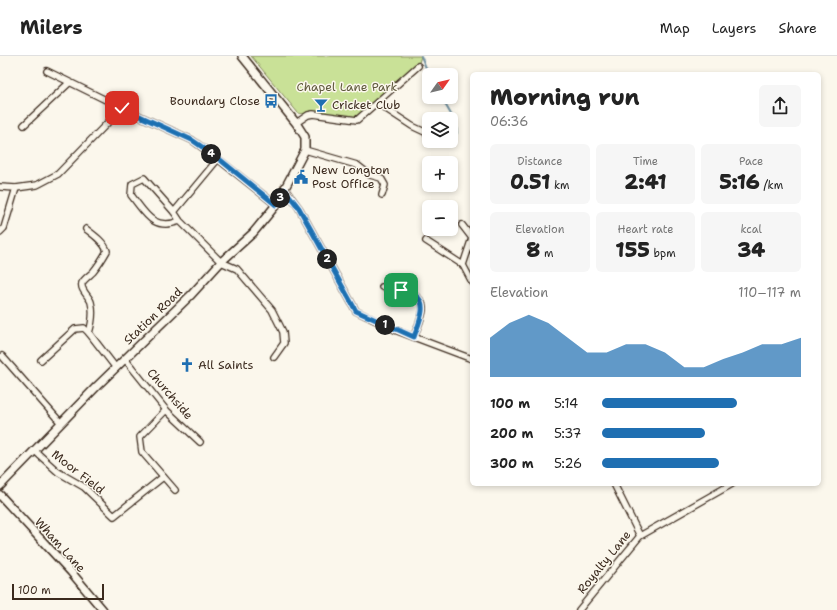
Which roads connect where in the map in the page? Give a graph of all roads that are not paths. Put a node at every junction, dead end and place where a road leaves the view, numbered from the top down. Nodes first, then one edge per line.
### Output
1 (242, 56) edge
2 (418, 66) dead end
3 (47, 71) dead end
4 (69, 82) junction
5 (377, 103) junction
6 (122, 108) junction
7 (296, 123) junction
8 (24, 125) dead end
9 (422, 131) edge
10 (305, 150) junction
11 (218, 158) junction
12 (0, 187) edge
13 (16, 188) junction
14 (285, 190) junction
15 (382, 195) dead end
16 (276, 205) junction
17 (174, 212) junction
18 (180, 221) junction
19 (462, 224) dead end
20 (86, 229) dead end
21 (0, 232) edge
22 (470, 235) edge
23 (426, 241) dead end
24 (470, 244) edge
25 (221, 262) junction
26 (463, 265) junction
27 (470, 278) edge
28 (382, 287) dead end
29 (89, 333) junction
30 (414, 337) junction
31 (2, 356) dead end
32 (274, 357) dead end
33 (470, 358) edge
34 (125, 359) junction
35 (41, 360) dead end
36 (116, 368) junction
37 (166, 410) junction
38 (61, 423) junction
39 (200, 442) dead end
40 (35, 451) junction
41 (163, 477) junction
42 (0, 486) edge
43 (615, 486) edge
44 (728, 486) edge
45 (175, 490) dead end
46 (0, 495) edge
47 (640, 536) junction
48 (103, 610) edge
49 (579, 610) edge

1 - 7 street
2 - 5 street
3 - 4 street
4 - 6 street
4 - 8 street
5 - 7 street
5 - 9 street
6 - 11 street
6 - 13 street
7 - 10 street
10 - 14 street, Station Road
10 - 15 street
11 - 16 street
11 - 17 street
12 - 13 street
13 - 21 street
14 - 16 street, Station Road
14 - 30 street
16 - 25 street, Station Road
17 - 18 street
17 - 18 street
18 - 25 street
19 - 22 street
20 - 29 street
23 - 26 street
24 - 26 street
25 - 32 street
25 - 34 street, Station Road
26 - 27 street
28 - 30 street
29 - 35 street
29 - 36 street
30 - 33 street
31 - 38 street
34 - 36 street, Station Road
34 - 37 street, Churchside
36 - 38 street, Station Road
37 - 39 street, Churchside
37 - 41 street
38 - 40 street, Station Road
40 - 41 street, Moor Field
40 - 42 street, Station Road
41 - 45 street
43 - 47 street, Royalty Lane
44 - 47 street
46 - 48 street, Wham Lane
47 - 49 street, Royalty Lane

